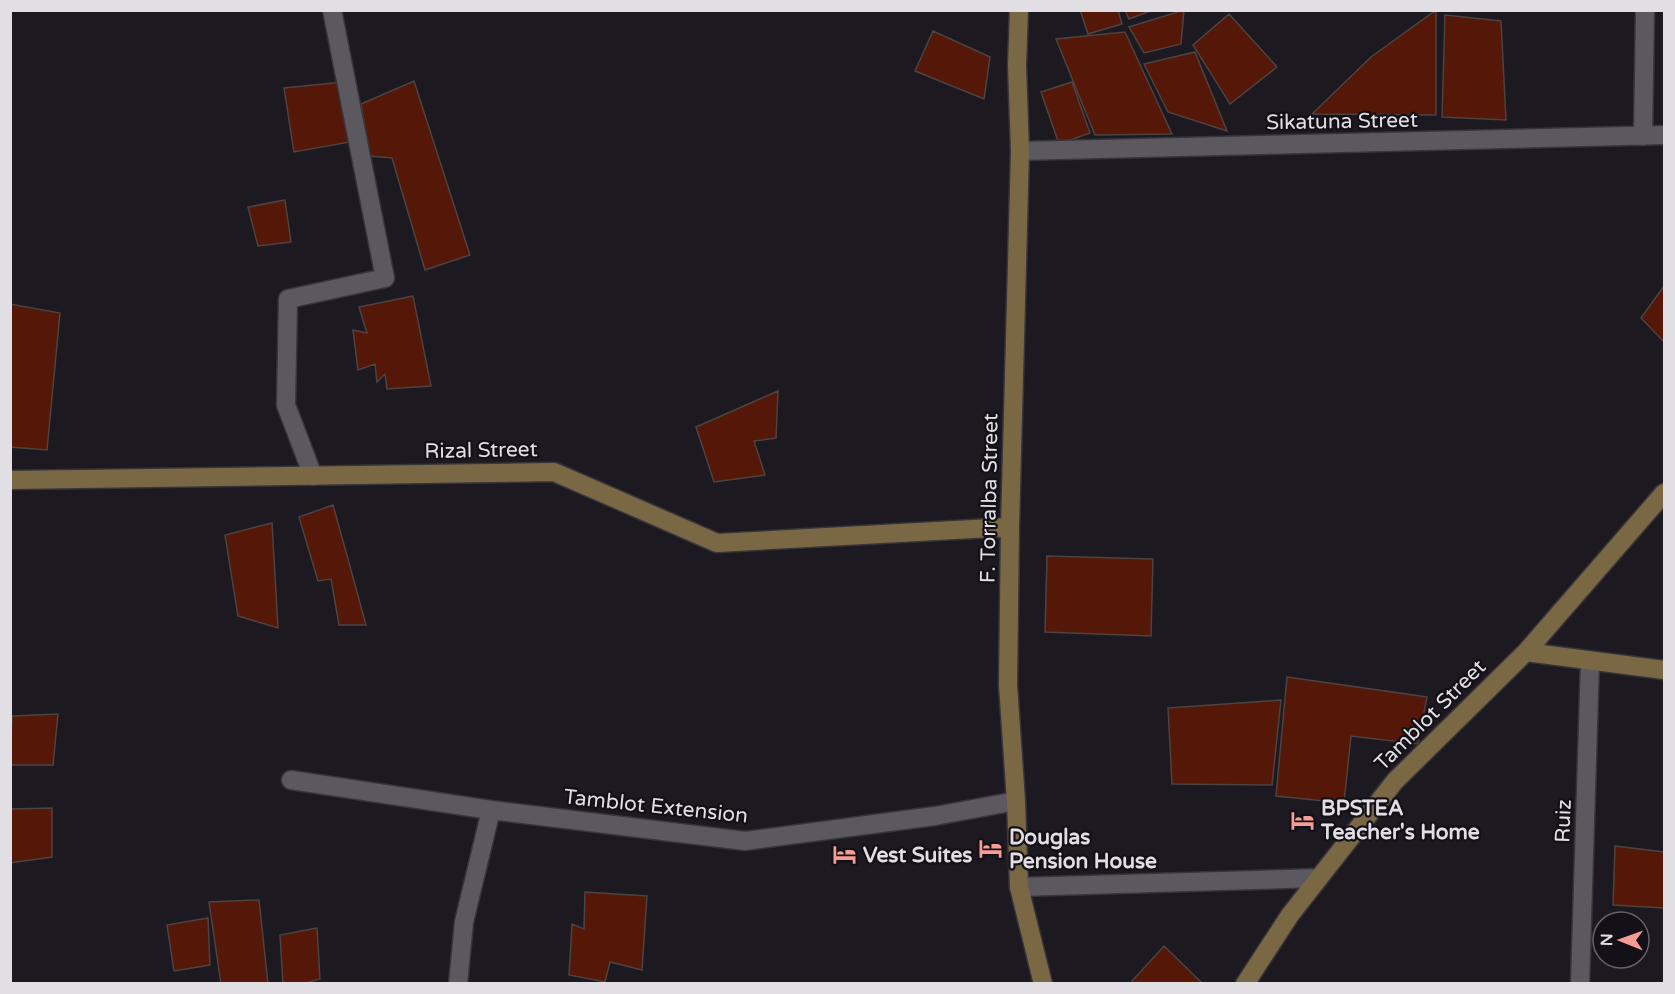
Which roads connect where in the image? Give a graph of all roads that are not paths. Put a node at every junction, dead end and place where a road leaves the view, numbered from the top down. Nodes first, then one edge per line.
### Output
1 (332, 10) edge
2 (1019, 10) edge
3 (1646, 10) edge
4 (1665, 135) edge
5 (1642, 136) junction
6 (1020, 151) junction
7 (313, 476) junction
8 (10, 480) edge
9 (1665, 493) edge
10 (1010, 527) junction
11 (1526, 652) junction
12 (1590, 661) junction
13 (1665, 670) edge
14 (291, 780) dead end
15 (1016, 801) junction
16 (491, 810) junction
17 (1320, 878) junction
18 (1019, 887) junction
19 (458, 984) edge
20 (1043, 984) edge
21 (1245, 984) edge
22 (1580, 984) edge

1 - 7 street
2 - 6 street, F. Torralba Street
3 - 5 street
4 - 5 street, Sikatuna Street
5 - 6 street, Sikatuna Street
6 - 10 street, F. Torralba Street
7 - 8 street, Rizal Street
7 - 10 street, Rizal Street
9 - 11 street, Tamblot Street
10 - 15 street, F. Torralba Street
11 - 12 street
11 - 17 street, Tamblot Street
12 - 13 street
12 - 22 street, Ruiz
14 - 16 street, Tamblot Extension
15 - 16 street, Tamblot Extension
15 - 18 street, F. Torralba Street
16 - 19 street
17 - 18 street
17 - 21 street, Tamblot Street
18 - 20 street, F. Torralba Street

